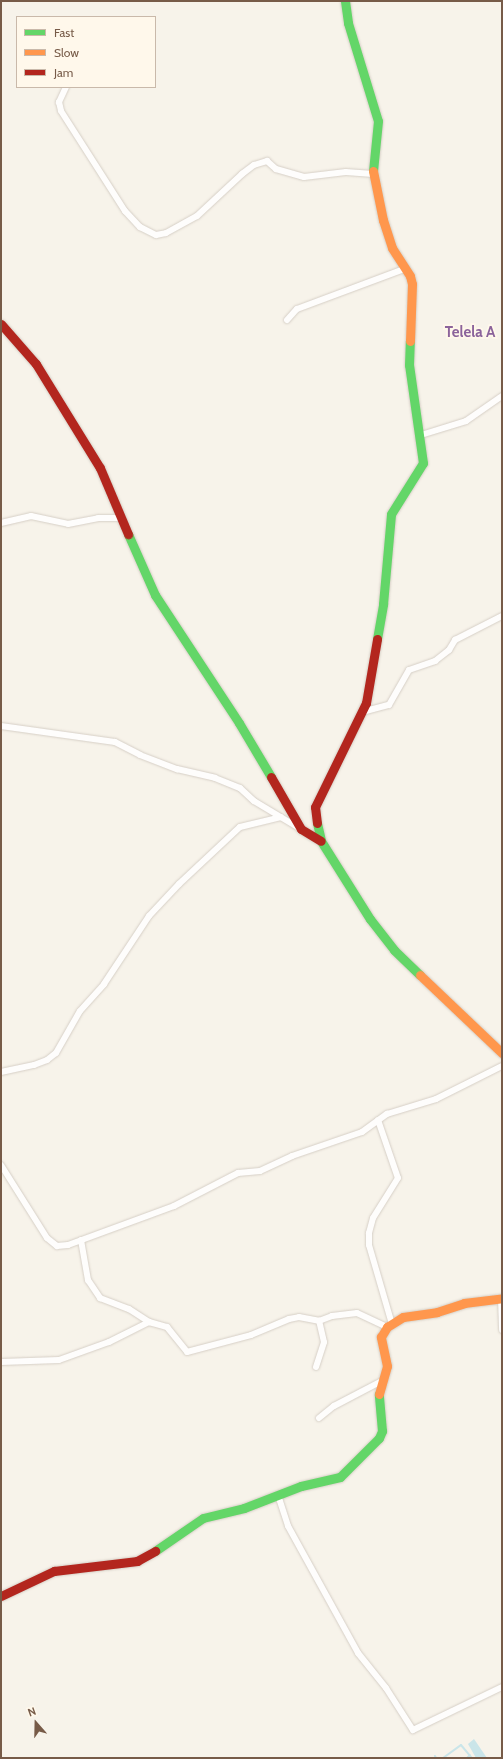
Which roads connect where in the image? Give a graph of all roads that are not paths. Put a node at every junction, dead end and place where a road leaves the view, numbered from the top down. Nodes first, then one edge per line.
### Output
1 (345, 1) edge
2 (66, 88) edge
3 (373, 174) junction
4 (404, 269) junction
5 (286, 320) dead end
6 (1, 324) edge
7 (502, 396) edge
8 (421, 435) junction
9 (122, 518) junction
10 (1, 523) edge
11 (502, 616) edge
12 (362, 712) junction
13 (1, 726) edge
14 (281, 817) junction
15 (301, 829) junction
16 (320, 841) junction
17 (502, 1053) edge
18 (502, 1066) edge
19 (1, 1072) edge
20 (378, 1120) junction
21 (1, 1166) edge
22 (81, 1240) junction
23 (502, 1298) edge
24 (319, 1321) junction
25 (149, 1322) junction
26 (390, 1325) junction
27 (502, 1330) edge
28 (1, 1362) edge
29 (316, 1367) dead end
30 (380, 1382) junction
31 (319, 1418) dead end
32 (278, 1495) junction
33 (1, 1596) edge
34 (502, 1687) edge

1 - 3 street
2 - 3 street
3 - 4 street
4 - 5 street
4 - 8 street
6 - 9 street
7 - 8 street
8 - 12 street
9 - 10 street
9 - 15 street
11 - 12 street
12 - 16 street
13 - 14 street
14 - 15 street
14 - 19 street
15 - 16 street
16 - 17 street
18 - 20 street
20 - 22 street
20 - 26 street
21 - 22 street
22 - 25 street
23 - 26 street
23 - 27 street
24 - 25 street
24 - 26 street
24 - 29 street
25 - 28 street
26 - 30 street
30 - 31 street
30 - 32 street
32 - 33 street
32 - 34 street

